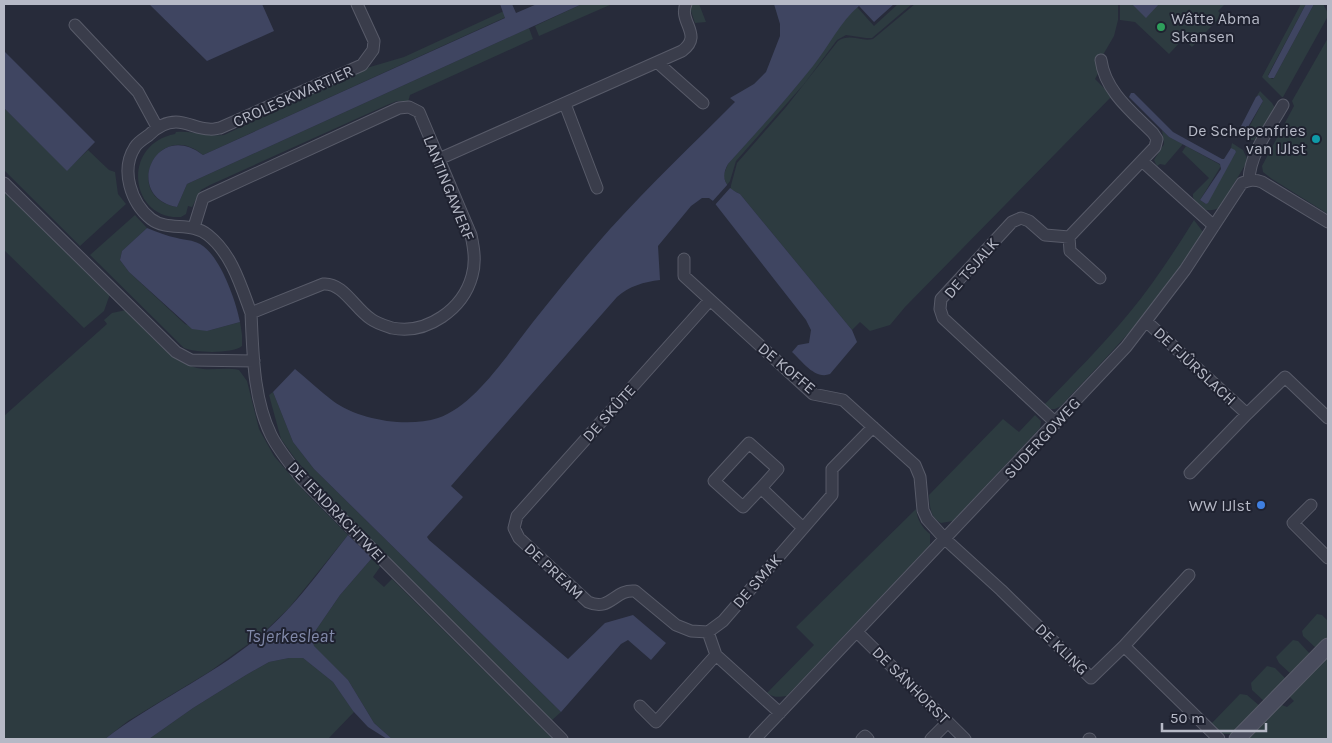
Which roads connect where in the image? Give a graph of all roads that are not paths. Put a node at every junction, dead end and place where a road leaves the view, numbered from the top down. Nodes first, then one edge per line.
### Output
1 (357, 4) edge
2 (686, 4) edge
3 (75, 25) dead end
4 (1101, 60) dead end
5 (658, 63) junction
6 (703, 103) dead end
7 (565, 104) junction
8 (1283, 105) dead end
9 (157, 127) junction
10 (440, 159) junction
11 (1142, 161) junction
12 (1249, 180) junction
13 (4, 183) edge
14 (597, 188) dead end
15 (1328, 222) edge
16 (1214, 226) junction
17 (194, 227) junction
18 (1070, 237) junction
19 (684, 259) dead end
20 (1100, 278) dead end
21 (710, 300) junction
22 (252, 313) junction
23 (1147, 322) junction
24 (254, 361) junction
25 (1247, 414) junction
26 (1328, 418) edge
27 (1056, 423) junction
28 (873, 427) junction
29 (1190, 473) dead end
30 (761, 488) junction
31 (1311, 505) dead end
32 (514, 528) joint
33 (803, 528) junction
34 (945, 539) junction
35 (1328, 558) edge
36 (1189, 575) dead end
37 (708, 632) junction
38 (857, 632) junction
39 (1124, 646) junction
40 (1328, 646) edge
41 (716, 655) junction
42 (640, 706) dead end
43 (780, 713) junction
44 (948, 722) junction
45 (562, 739) edge
46 (755, 739) edge
47 (862, 739) edge
48 (868, 739) edge
49 (931, 739) edge
50 (965, 739) edge
51 (1219, 739) edge
52 (1237, 739) edge

1 - 9 street, CROLESKWARTIER
2 - 5 street
3 - 9 street
4 - 11 street
5 - 6 street
5 - 7 street
7 - 10 street
7 - 14 street
8 - 12 street
9 - 17 street
10 - 17 street, LANTINGAWERF
10 - 22 street, LANTINGAWERF
11 - 16 street
11 - 18 street
12 - 15 street
12 - 16 street, SUDERGOWEG
13 - 24 street
16 - 23 street, SUDERGOWEG
17 - 22 street
18 - 20 street
18 - 27 street, DE TSJALK
19 - 21 street, DE KOFFE
21 - 28 street, DE KOFFE
21 - 32 street, DE SKÛTE
22 - 24 street
23 - 25 street, DE FJÛRSLACH
23 - 27 street, SUDERGOWEG
24 - 45 street, DE IENDRACHTWEI
25 - 26 street, DE FJÛRSLACH
25 - 29 street
27 - 34 street, SUDERGOWEG
28 - 33 street, DE SMAK
28 - 34 street, DE KOFFE
30 - 30 street
30 - 33 street
31 - 35 street
32 - 37 street, DE PREAM
33 - 37 street, DE SMAK
34 - 38 street, SUDERGOWEG
34 - 39 street, DE KLING
36 - 39 street
37 - 41 street
38 - 43 street, SUDERGOWEG
38 - 44 street, DE SÂNHORST
39 - 51 street
40 - 52 street
41 - 42 street
41 - 43 street
43 - 46 street, SUDERGOWEG
44 - 49 street
44 - 50 street, DE SÂNHORST
47 - 48 street

